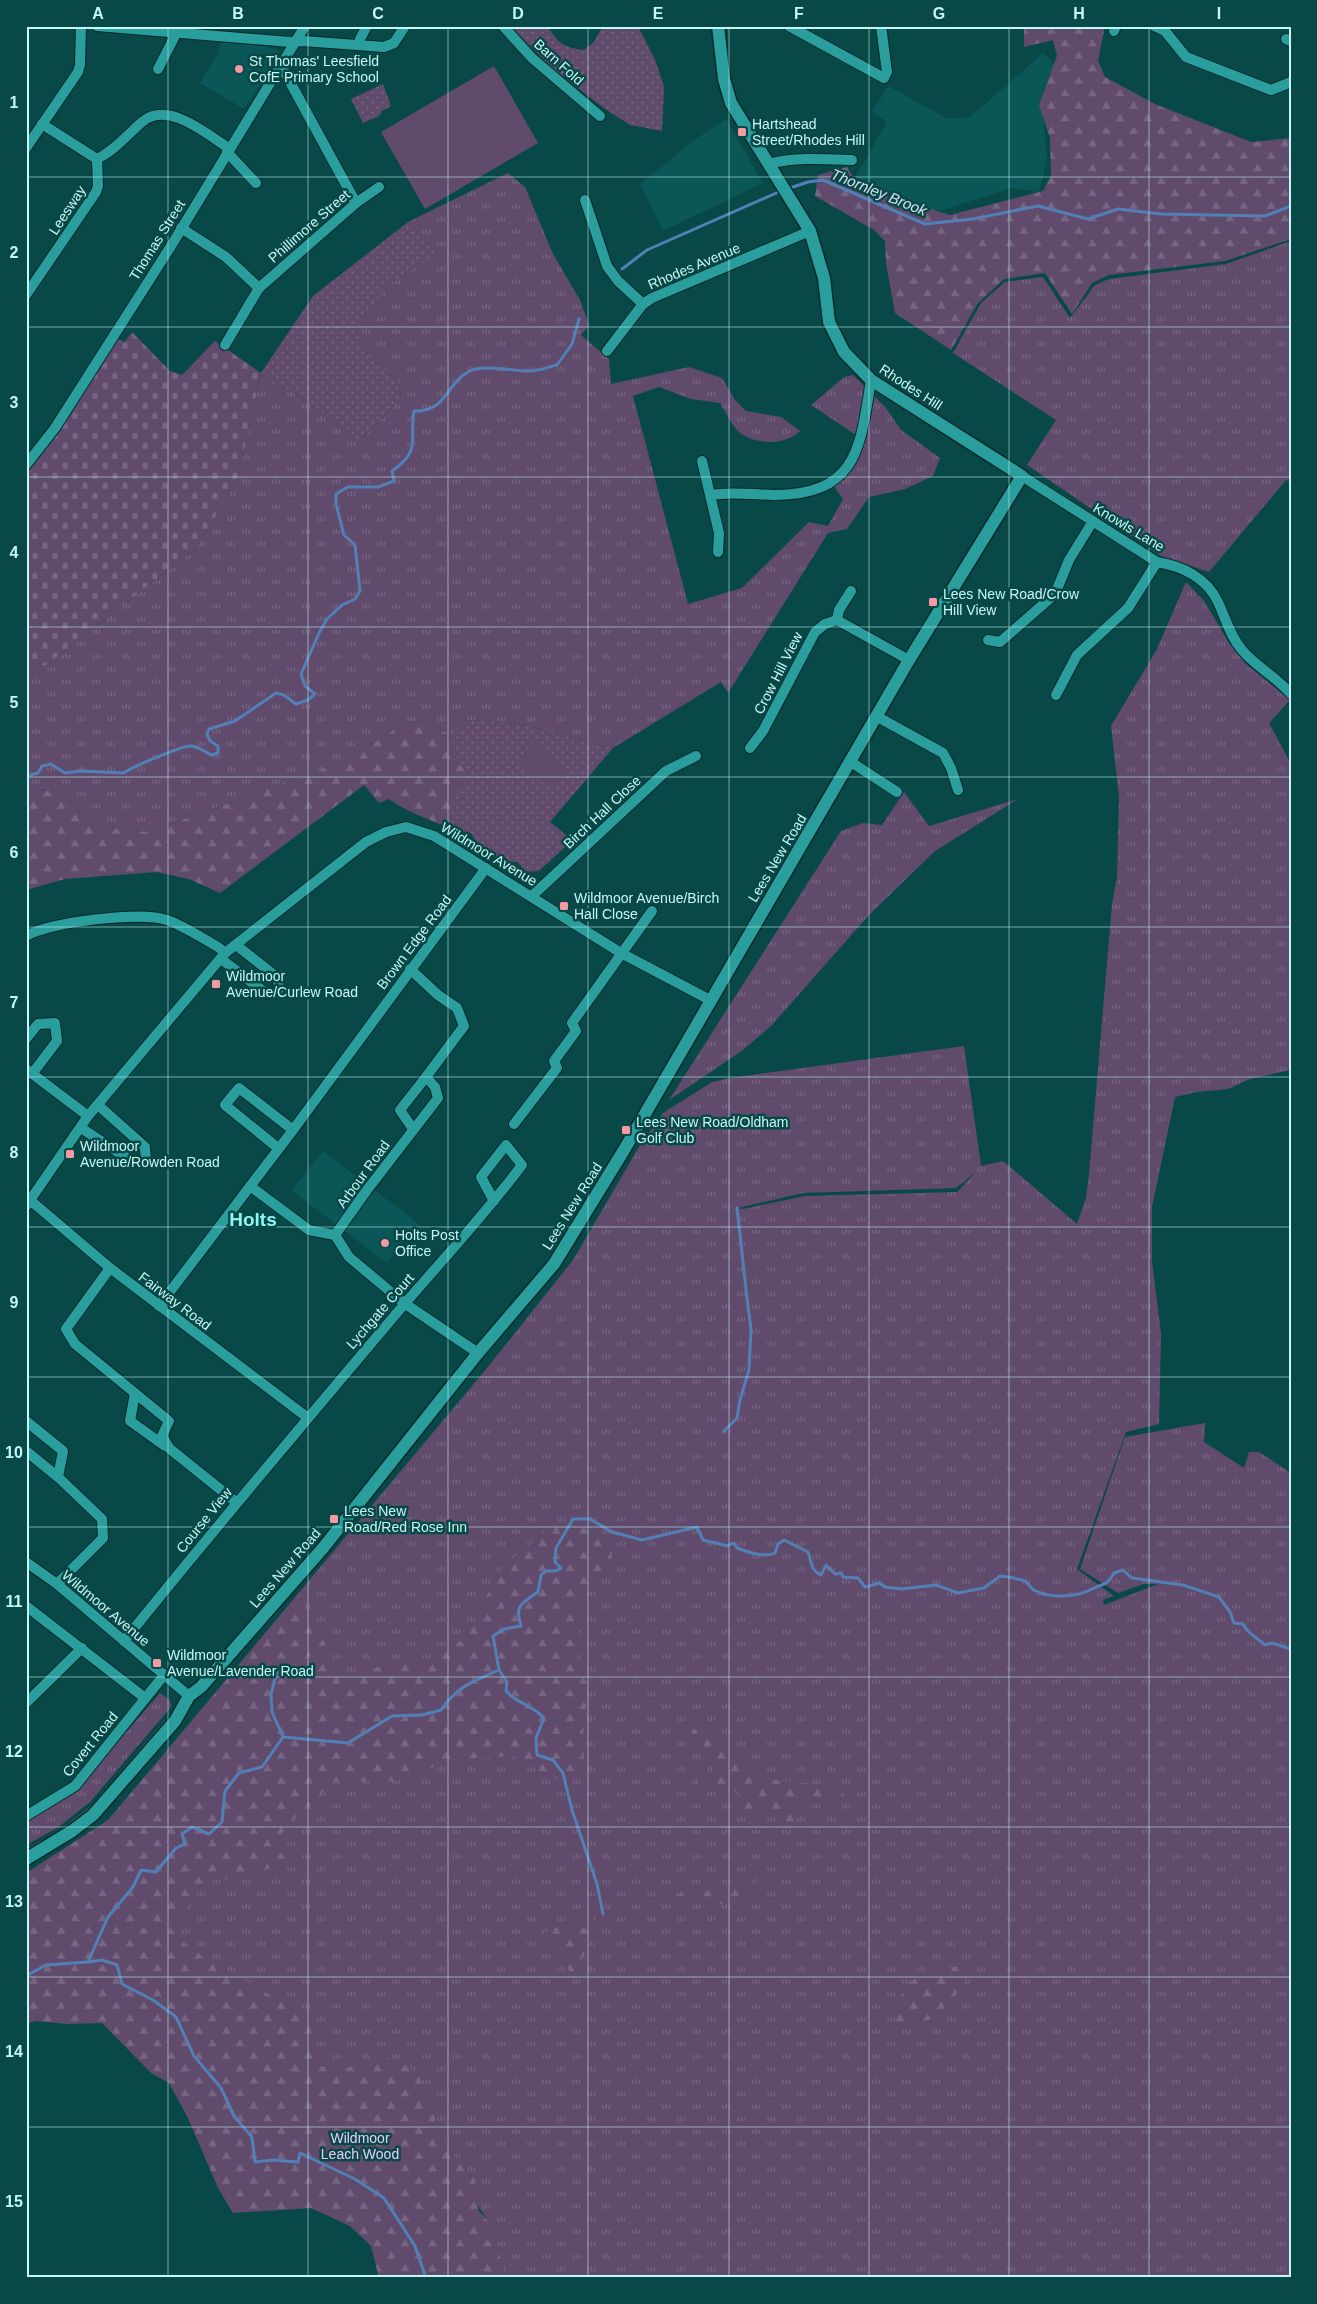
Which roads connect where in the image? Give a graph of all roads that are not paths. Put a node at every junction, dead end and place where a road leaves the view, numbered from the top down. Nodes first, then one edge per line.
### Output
1 (81, 26) edge
2 (97, 26) edge
3 (305, 26) edge
4 (367, 26) edge
5 (405, 26) edge
6 (503, 26) edge
7 (718, 26) edge
8 (790, 26) edge
9 (881, 26) edge
10 (1154, 26) edge
11 (108, 27) edge
12 (1167, 29) edge
13 (179, 30) edge
14 (297, 42) junction
15 (360, 45) junction
16 (280, 69) junction
17 (158, 70) dead end
18 (1291, 82) edge
19 (600, 116) dead end
20 (42, 124) junction
21 (26, 148) edge
22 (228, 150) junction
23 (96, 158) junction
24 (852, 160) dead end
25 (772, 170) junction
26 (256, 183) dead end
27 (379, 187) dead end
28 (585, 200) dead end
29 (356, 203) junction
30 (182, 228) junction
31 (810, 231) junction
32 (259, 288) junction
33 (26, 295) edge
34 (643, 304) junction
35 (225, 345) dead end
36 (607, 351) dead end
37 (871, 380) junction
38 (702, 461) dead end
39 (26, 465) edge
40 (1022, 476) junction
41 (710, 495) junction
42 (1093, 521) junction
43 (718, 552) dead end
44 (1157, 562) junction
45 (851, 591) dead end
46 (837, 620) junction
47 (988, 640) dead end
48 (910, 660) junction
49 (1291, 694) edge
50 (1056, 695) dead end
51 (876, 716) junction
52 (750, 748) dead end
53 (696, 756) dead end
54 (851, 762) junction
55 (958, 790) dead end
56 (897, 792) dead end
57 (486, 868) junction
58 (532, 896) junction
59 (652, 911) dead end
60 (26, 936) edge
61 (236, 945) junction
62 (621, 953) junction
63 (223, 956) junction
64 (410, 969) junction
65 (710, 1000) junction
66 (26, 1039) edge
67 (29, 1071) edge
68 (426, 1077) junction
69 (98, 1105) junction
70 (88, 1116) junction
71 (514, 1124) dead end
72 (81, 1128) junction
73 (413, 1129) junction
74 (293, 1130) junction
75 (278, 1148) junction
76 (250, 1186) junction
77 (494, 1201) junction
78 (28, 1203) edge
79 (335, 1235) junction
80 (110, 1268) junction
81 (404, 1303) junction
82 (158, 1306) junction
83 (478, 1353) junction
84 (135, 1393) junction
85 (308, 1418) junction
86 (26, 1421) edge
87 (170, 1449) junction
88 (26, 1451) edge
89 (58, 1477) junction
90 (236, 1502) junction
91 (26, 1562) edge
92 (57, 1584) junction
93 (26, 1606) edge
94 (124, 1641) junction
95 (82, 1648) junction
96 (164, 1676) junction
97 (189, 1696) junction
98 (145, 1698) junction
99 (26, 1703) edge
100 (26, 1816) edge
101 (26, 1859) edge

1 - 20 street
2 - 11 street
3 - 14 street, Thomas Street
4 - 15 street
5 - 15 street
6 - 19 street, Barn Fold
7 - 25 street, Rhodes Hill
8 - 9 street
10 - 12 street
11 - 13 street
12 - 18 street
13 - 14 street
13 - 17 street
14 - 15 street
14 - 16 street, Thomas Street
16 - 22 street, Thomas Street
16 - 29 street
20 - 21 street
20 - 23 street
22 - 23 street
22 - 26 street
22 - 30 street, Thomas Street
23 - 33 street, Leesway
24 - 25 street
25 - 31 street, Rhodes Hill
27 - 29 street, Phillimore Street
28 - 34 street
29 - 32 street, Phillimore Street
30 - 32 street
30 - 39 street, Thomas Street
31 - 34 street, Rhodes Avenue
31 - 37 street, Rhodes Hill
32 - 35 street, Phillimore Street
34 - 36 street, Rhodes Avenue
37 - 40 street, Rhodes Hill
37 - 41 street
38 - 41 street
40 - 42 street, Knowls Lane
40 - 48 street, Lees New Road
41 - 43 street
42 - 44 street, Knowls Lane
42 - 47 street
44 - 49 street, Knowls Lane
44 - 50 street
45 - 46 street
46 - 48 street
46 - 52 street, Crow Hill View
48 - 51 street, Lees New Road
51 - 54 street, Lees New Road
51 - 55 street
53 - 58 street, Birch Hall Close
54 - 56 street
54 - 65 street, Lees New Road
57 - 58 street, Wildmoor Avenue
57 - 61 street, Wildmoor Avenue
57 - 64 street, Brown Edge Road
58 - 62 street, Wildmoor Avenue
59 - 62 street
60 - 63 street
61 - 63 street, Wildmoor Avenue
61 - 63 street
62 - 65 street, Wildmoor Avenue
62 - 71 street
63 - 69 street, Wildmoor Avenue
64 - 68 street
64 - 74 street, Brown Edge Road
65 - 83 street, Lees New Road
66 - 67 street
67 - 70 street
68 - 73 street, Arbour Road
68 - 73 street
69 - 70 street, Wildmoor Avenue
69 - 72 street
70 - 72 street, Wildmoor Avenue
72 - 78 street, Wildmoor Avenue
73 - 79 street, Arbour Road
74 - 75 street, Brown Edge Road
74 - 75 street
75 - 76 street, Brown Edge Road
76 - 79 street
76 - 82 street, Brown Edge Road
77 - 77 street, Lychgate Court
77 - 81 street, Lychgate Court
78 - 80 street, Fairway Road
79 - 81 street
80 - 82 street, Fairway Road
80 - 84 street
81 - 83 street
81 - 85 street, Lychgate Court
82 - 85 street, Fairway Road
83 - 97 street, Lees New Road
84 - 87 street
84 - 87 street
85 - 90 street, Course View
86 - 89 street
87 - 90 street
88 - 89 street
89 - 92 street
90 - 94 street, Course View
91 - 92 street, Wildmoor Avenue
92 - 94 street, Wildmoor Avenue
93 - 95 street
94 - 96 street, Wildmoor Avenue
95 - 98 street
95 - 99 street
96 - 97 street, Wildmoor Avenue
96 - 98 street, Covert Road
97 - 101 street, Lees New Road
98 - 100 street, Covert Road

